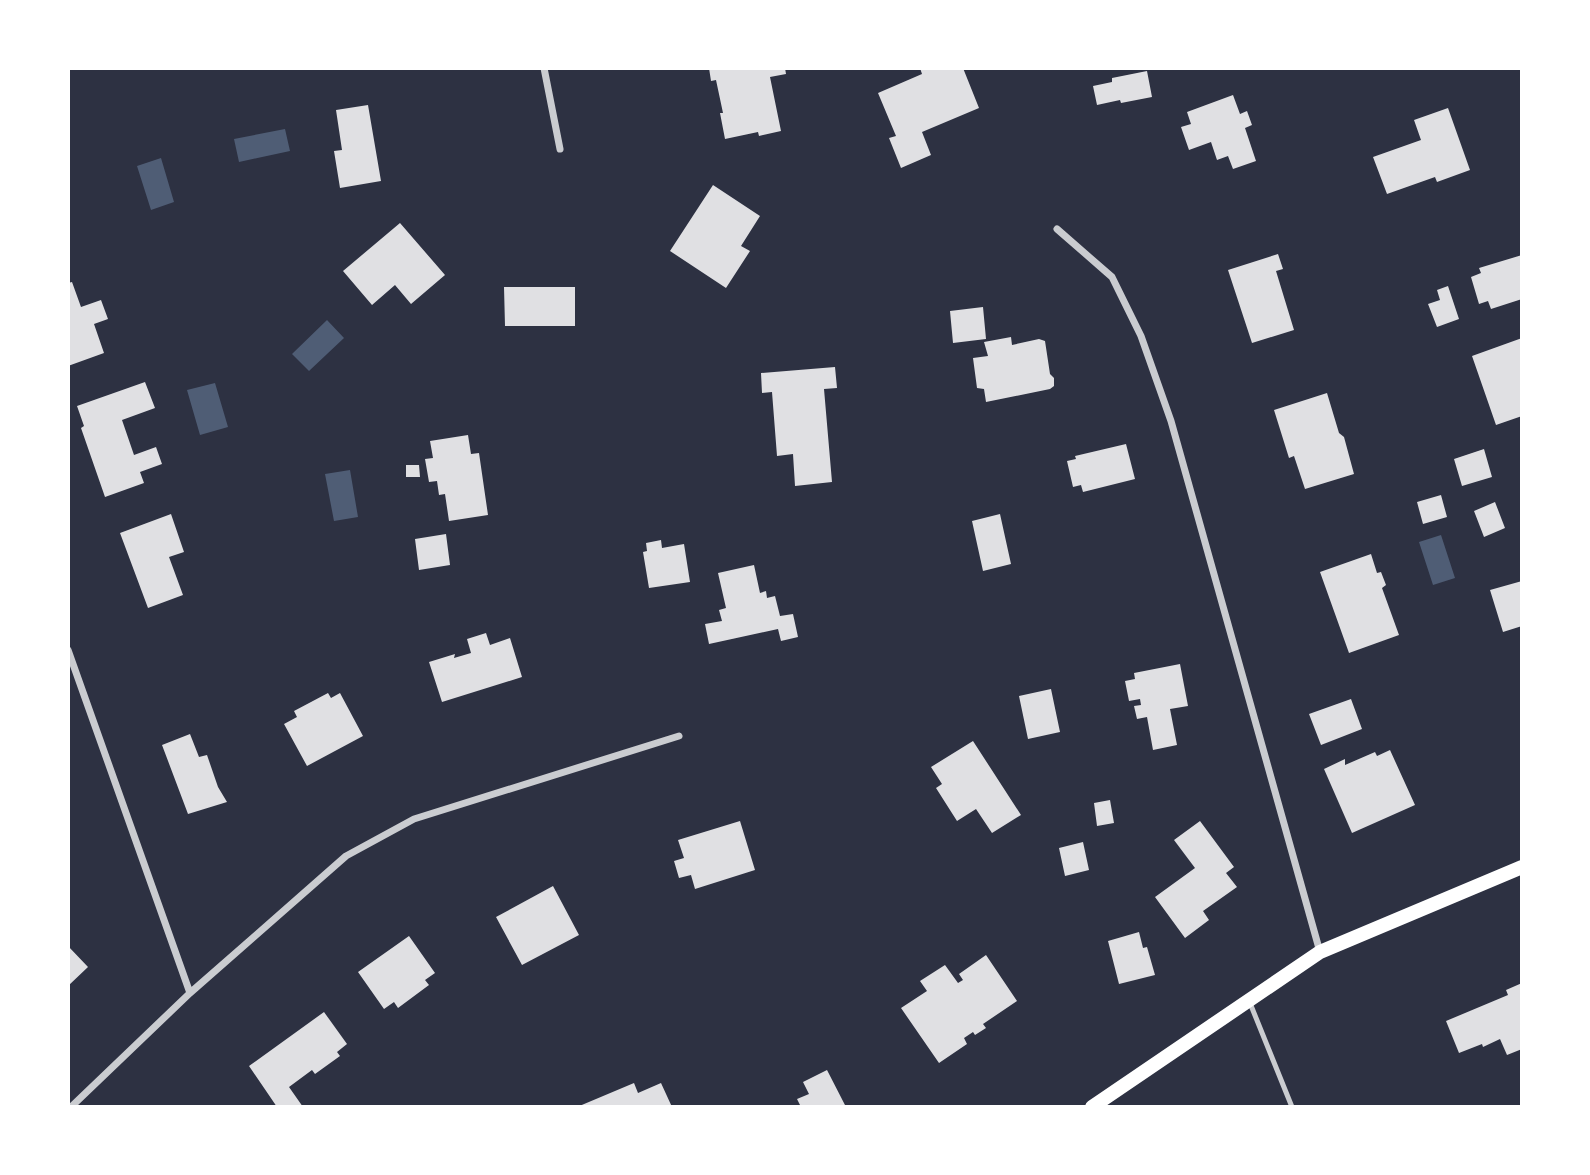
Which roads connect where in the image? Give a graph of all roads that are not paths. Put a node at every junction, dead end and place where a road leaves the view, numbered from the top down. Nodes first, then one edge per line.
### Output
1 (544, 68) edge
2 (560, 149) dead end
3 (1057, 229) dead end
4 (68, 650) edge
5 (679, 736) dead end
6 (1522, 867) edge
7 (1320, 952) junction
8 (190, 993) junction
9 (1248, 1000) junction
10 (71, 1107) edge
11 (1092, 1107) edge
12 (1292, 1107) edge

1 - 2 street
3 - 7 street
4 - 8 street
5 - 8 street
6 - 7 main road
7 - 9 main road
8 - 10 street
9 - 11 main road
9 - 12 lane

